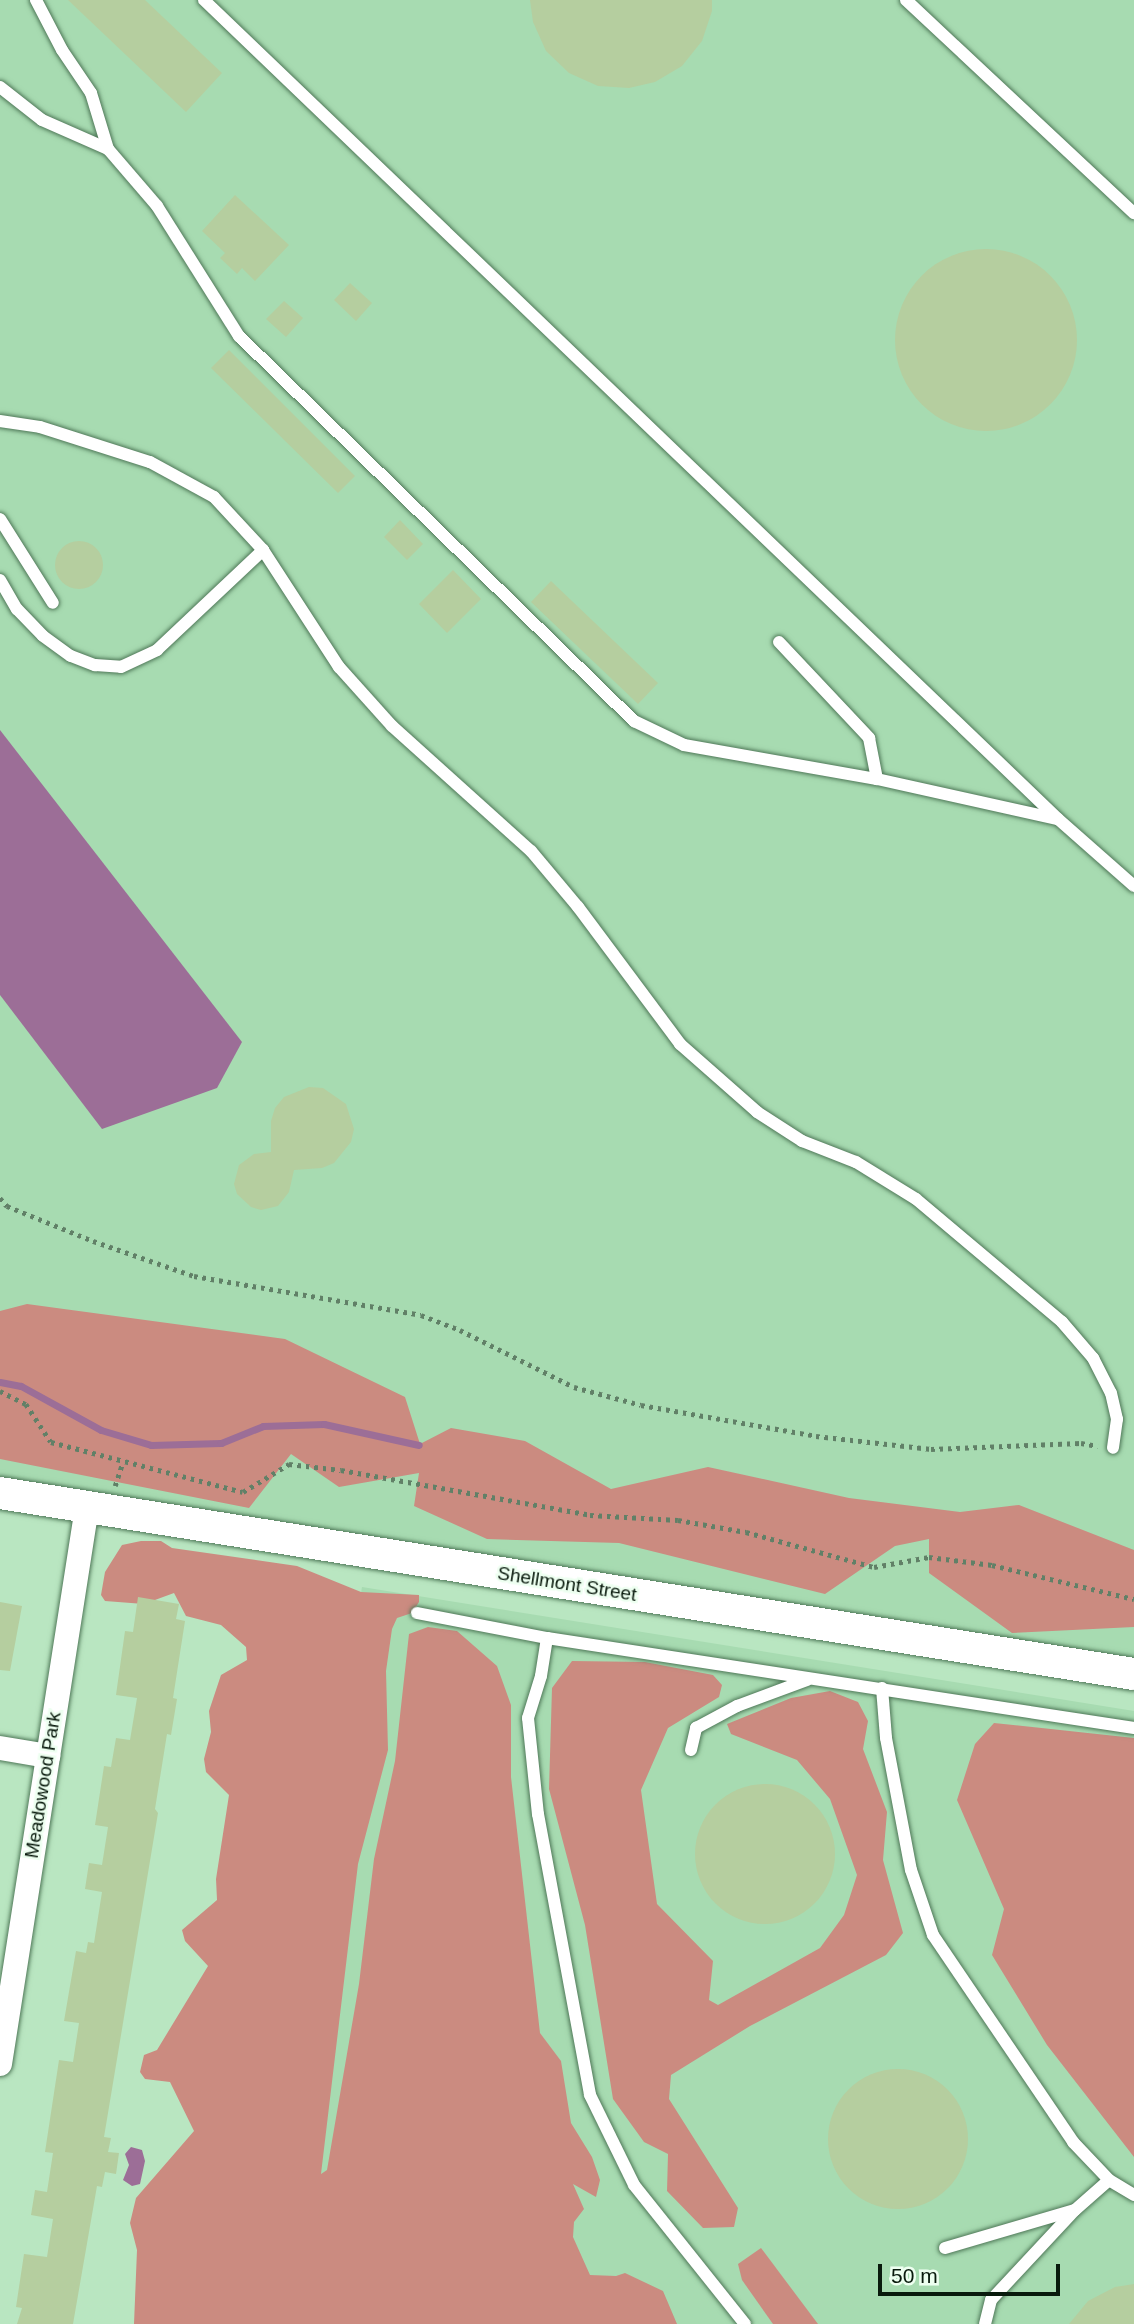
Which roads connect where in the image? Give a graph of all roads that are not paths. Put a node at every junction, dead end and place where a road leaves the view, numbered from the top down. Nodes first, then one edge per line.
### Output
1 (36, 0) edge
2 (204, 0) edge
3 (906, 0) edge
4 (0, 87) edge
5 (108, 149) junction
6 (1134, 213) edge
7 (0, 421) edge
8 (0, 519) edge
9 (262, 550) junction
10 (0, 580) edge
11 (53, 603) dead end
12 (779, 642) dead end
13 (877, 779) junction
14 (1058, 819) junction
15 (1134, 886) edge
16 (1113, 1448) road end
17 (0, 1493) edge
18 (99, 1502) junction
19 (417, 1613) dead end
20 (547, 1638) junction
21 (1134, 1674) edge
22 (810, 1678) junction
23 (882, 1688) junction
24 (1134, 1728) edge
25 (0, 1748) edge
26 (691, 1750) dead end
27 (48, 1756) junction
28 (0, 2064) edge
29 (1109, 2180) junction
30 (1134, 2195) edge
31 (1075, 2210) junction
32 (946, 2248) dead end
33 (745, 2324) edge
34 (985, 2324) edge

1 - 5 lane
2 - 14 lane
3 - 6 lane
4 - 5 lane
5 - 13 lane
7 - 9 lane
8 - 11 lane
9 - 10 lane
9 - 16 lane
12 - 13 lane
13 - 14 lane
14 - 15 lane
17 - 18 street, Shellmont Street
18 - 21 street, Shellmont Street
18 - 27 street, Meadowood Park
19 - 20 lane
20 - 22 lane
20 - 33 lane
22 - 23 lane
22 - 26 lane
23 - 24 lane
23 - 29 lane
25 - 27 street
27 - 28 street, Meadowood Park
29 - 30 lane
29 - 31 lane
31 - 32 lane
31 - 34 lane

